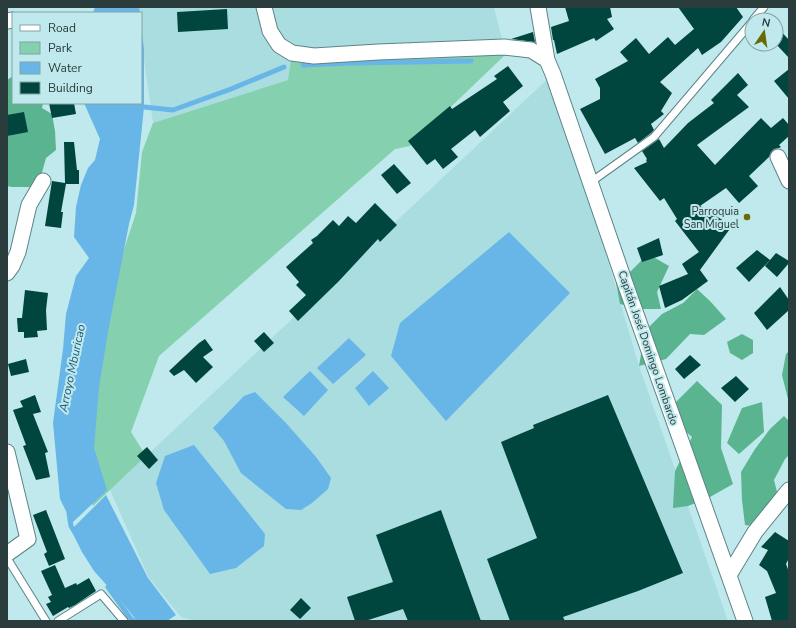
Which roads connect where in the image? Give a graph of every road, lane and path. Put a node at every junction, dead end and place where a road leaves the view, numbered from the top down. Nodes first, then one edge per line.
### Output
1 (264, 7) edge
2 (538, 7) edge
3 (744, 32) edge
4 (547, 60) junction
5 (778, 157) dead end
6 (43, 181) dead end
7 (789, 181) edge
8 (591, 182) junction
9 (7, 274) edge
10 (7, 452) edge
11 (789, 490) edge
12 (7, 554) edge
13 (7, 558) edge
14 (729, 575) junction
15 (46, 621) edge
16 (58, 621) edge
17 (124, 621) edge
18 (745, 621) edge

1 - 4 street
2 - 4 street, Capitán José Domingo Lombardo
3 - 8 lane
4 - 8 street, Capitán José Domingo Lombardo
5 - 7 street
6 - 9 street
8 - 14 street, Capitán José Domingo Lombardo
10 - 12 street
11 - 14 street
13 - 15 lane
14 - 18 street, Capitán José Domingo Lombardo
16 - 17 lane

